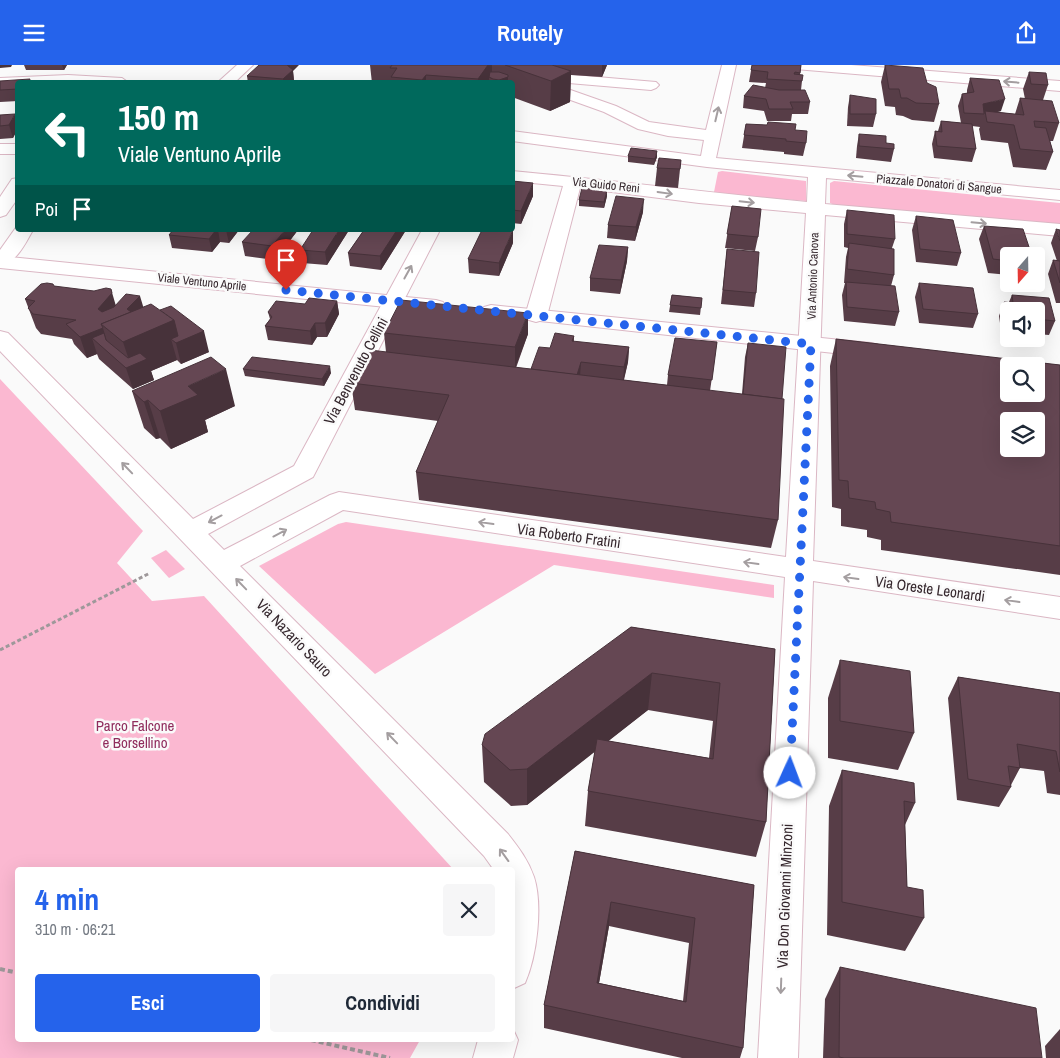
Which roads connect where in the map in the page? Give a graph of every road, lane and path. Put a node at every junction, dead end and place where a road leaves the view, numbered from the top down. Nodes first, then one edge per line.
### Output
1 (91, 65) edge
2 (118, 65) edge
3 (246, 65) edge
4 (729, 65) edge
5 (795, 65) edge
6 (82, 80) edge
7 (114, 80) edge
8 (228, 80) edge
9 (0, 82) edge
10 (15, 82) edge
11 (1060, 86) edge
12 (649, 92) junction
13 (662, 116) dead end
14 (668, 131) junction
15 (515, 136) edge
16 (712, 136) junction
17 (0, 149) edge
18 (15, 149) edge
19 (707, 162) junction
20 (817, 173) junction
21 (515, 176) edge
22 (573, 182) junction
23 (15, 188) edge
24 (1060, 195) edge
25 (699, 197) junction
26 (815, 209) junction
27 (0, 211) edge
28 (1060, 230) edge
29 (23, 232) edge
30 (430, 232) edge
31 (0, 261) edge
32 (393, 301) junction
33 (536, 316) junction
34 (0, 338) edge
35 (811, 344) junction
36 (890, 352) edge
37 (304, 471) junction
38 (339, 501) junction
39 (190, 532) junction
40 (221, 564) junction
41 (799, 570) junction
42 (150, 573) dead end
43 (1060, 608) edge
44 (0, 650) edge
45 (512, 867) edge
46 (515, 880) edge
47 (515, 949) edge
48 (0, 969) edge
49 (15, 972) edge
50 (319, 1042) edge
51 (497, 1042) edge
52 (390, 1058) edge
53 (493, 1058) edge
54 (778, 1058) edge

1 - 6 street
2 - 7 street
3 - 8 street
16 -> 4 street
11 -> 5 street
9 - 10 street
12 - 13 street
12 - 14 street
12 - 14 street
14 - 16 street
15 - 19 street, Piazzale Donatori di Sangue
16 - 19 street
17 - 18 street
19 - 20 street, Piazzale Donatori di Sangue
19 - 25 street
24 -> 20 street, Piazzale Donatori di Sangue
20 - 26 street
21 - 22 street, Via Guido Reni
22 -> 25 street, Via Guido Reni
22 - 33 street
23 - 27 street
25 -> 26 street
26 -> 28 street
26 - 35 street, Via Antonio Canova
29 - 31 street
32 -> 30 street, Via Benvenuto Cellini
31 - 32 street, Viale Ventuno Aprile
32 - 33 street, Viale Ventuno Aprile
32 - 37 street, Via Benvenuto Cellini
33 - 35 street, Viale Ventuno Aprile
39 -> 34 street, Via Nazario Sauro
35 - 36 street, Viale Ventuno Aprile
35 - 41 street, Via Don Giovanni Minzoni
37 - 38 street
37 -> 39 street
40 -> 38 street
41 -> 38 street, Via Roberto Fratini
39 - 40 street, Via Nazario Sauro
45 -> 40 street, Via Nazario Sauro
43 -> 41 street, Via Oreste Leonardi
41 -> 54 street, Via Don Giovanni Minzoni
42 - 44 path
47 -> 46 street, Via Nazario Sauro
48 - 49 path
50 - 52 path
51 - 53 street

